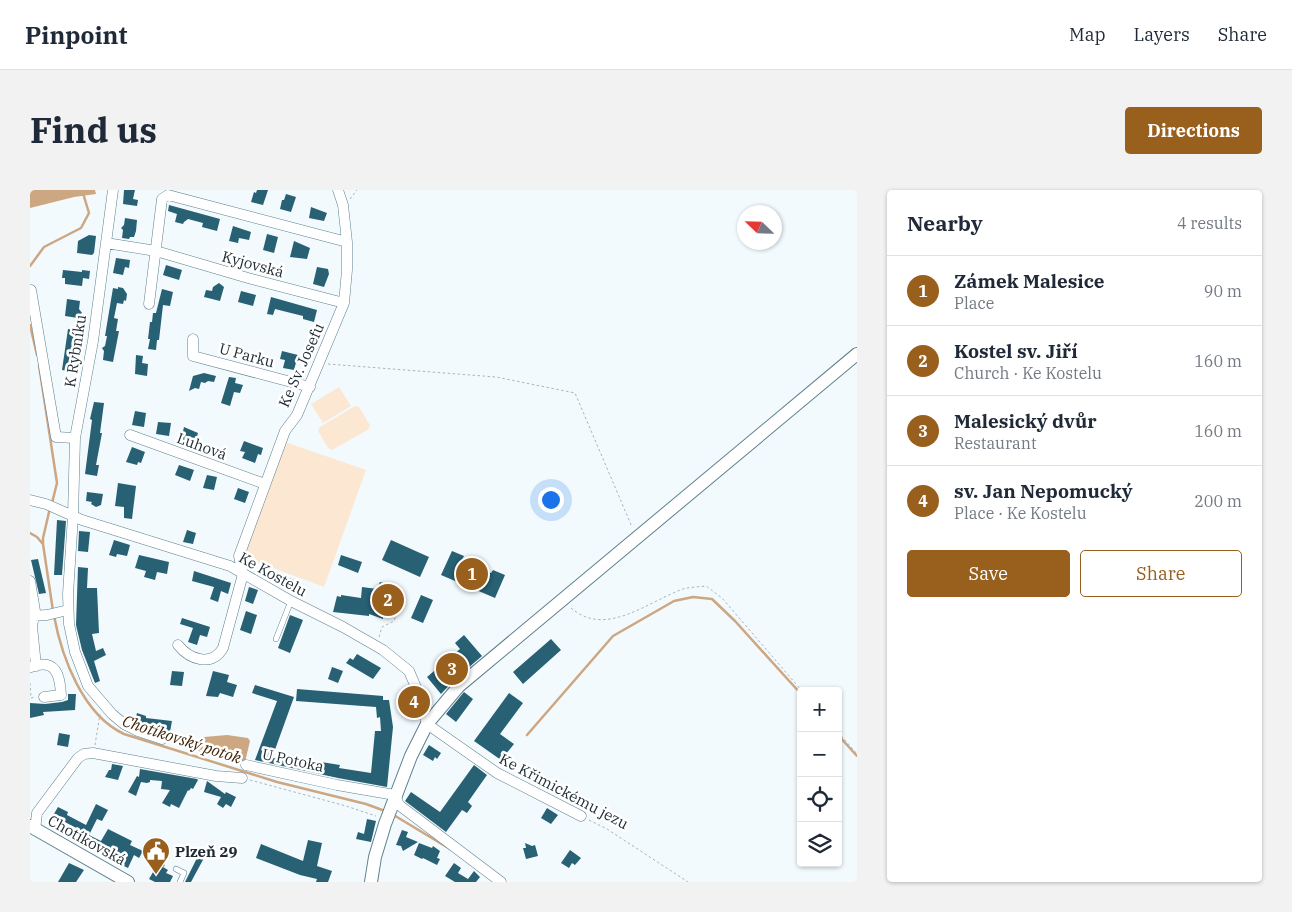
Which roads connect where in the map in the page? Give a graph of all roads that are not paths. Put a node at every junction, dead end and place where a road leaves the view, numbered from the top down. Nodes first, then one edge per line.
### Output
1 (113, 190) edge
2 (338, 190) edge
3 (347, 242) junction
4 (106, 243) junction
5 (156, 251) junction
6 (31, 290) edge
7 (344, 303) junction
8 (149, 304) dead end
9 (193, 339) dead end
10 (857, 354) edge
11 (310, 387) junction
12 (130, 435) dead end
13 (75, 438) junction
14 (265, 484) junction
15 (30, 500) edge
16 (73, 516) junction
17 (243, 574) junction
18 (30, 581) edge
19 (291, 601) junction
20 (64, 610) junction
21 (32, 615) edge
22 (276, 639) dead end
23 (178, 645) dead end
24 (33, 667) edge
25 (44, 697) road end
26 (427, 724) junction
27 (162, 739) road end
28 (246, 765) road end
29 (242, 778) road end
30 (390, 809) junction
31 (581, 816) road end
32 (32, 831) edge
33 (176, 869) dead end
34 (128, 882) edge
35 (180, 882) edge
36 (371, 882) edge
37 (501, 882) edge

1 - 4 street, K Rybníku
2 - 3 street, Ke Sv. Josefu
3 - 5 street
3 - 7 street, Ke Sv. Josefu
4 - 5 street, Kyjovská
4 - 13 street, K Rybníku
5 - 7 street, Kyjovská
5 - 8 street
6 - 13 street
7 - 11 street, Ke Sv. Josefu
9 - 11 street, U Parku
10 - 26 street
11 - 14 street, Ke Sv. Josefu
12 - 14 street, Luhová
13 - 16 street, K Rybníku
14 - 17 street, Ke Sv. Josefu
15 - 16 street, Ke Kostelu
16 - 17 street, Ke Kostelu
16 - 20 street
17 - 19 street, Ke Kostelu
17 - 23 street, Ke Sv. Josefu
18 - 21 street
19 - 22 lane
19 - 26 street, Ke Kostelu
20 - 21 street
20 - 27 street
21 - 24 street
24 - 25 street
26 - 30 street
26 - 31 street, Ke Křimickému jezu
28 - 30 street, U Potoka
29 - 32 street
30 - 36 street
30 - 37 street
32 - 34 street, Chotíkovská
33 - 35 lane

